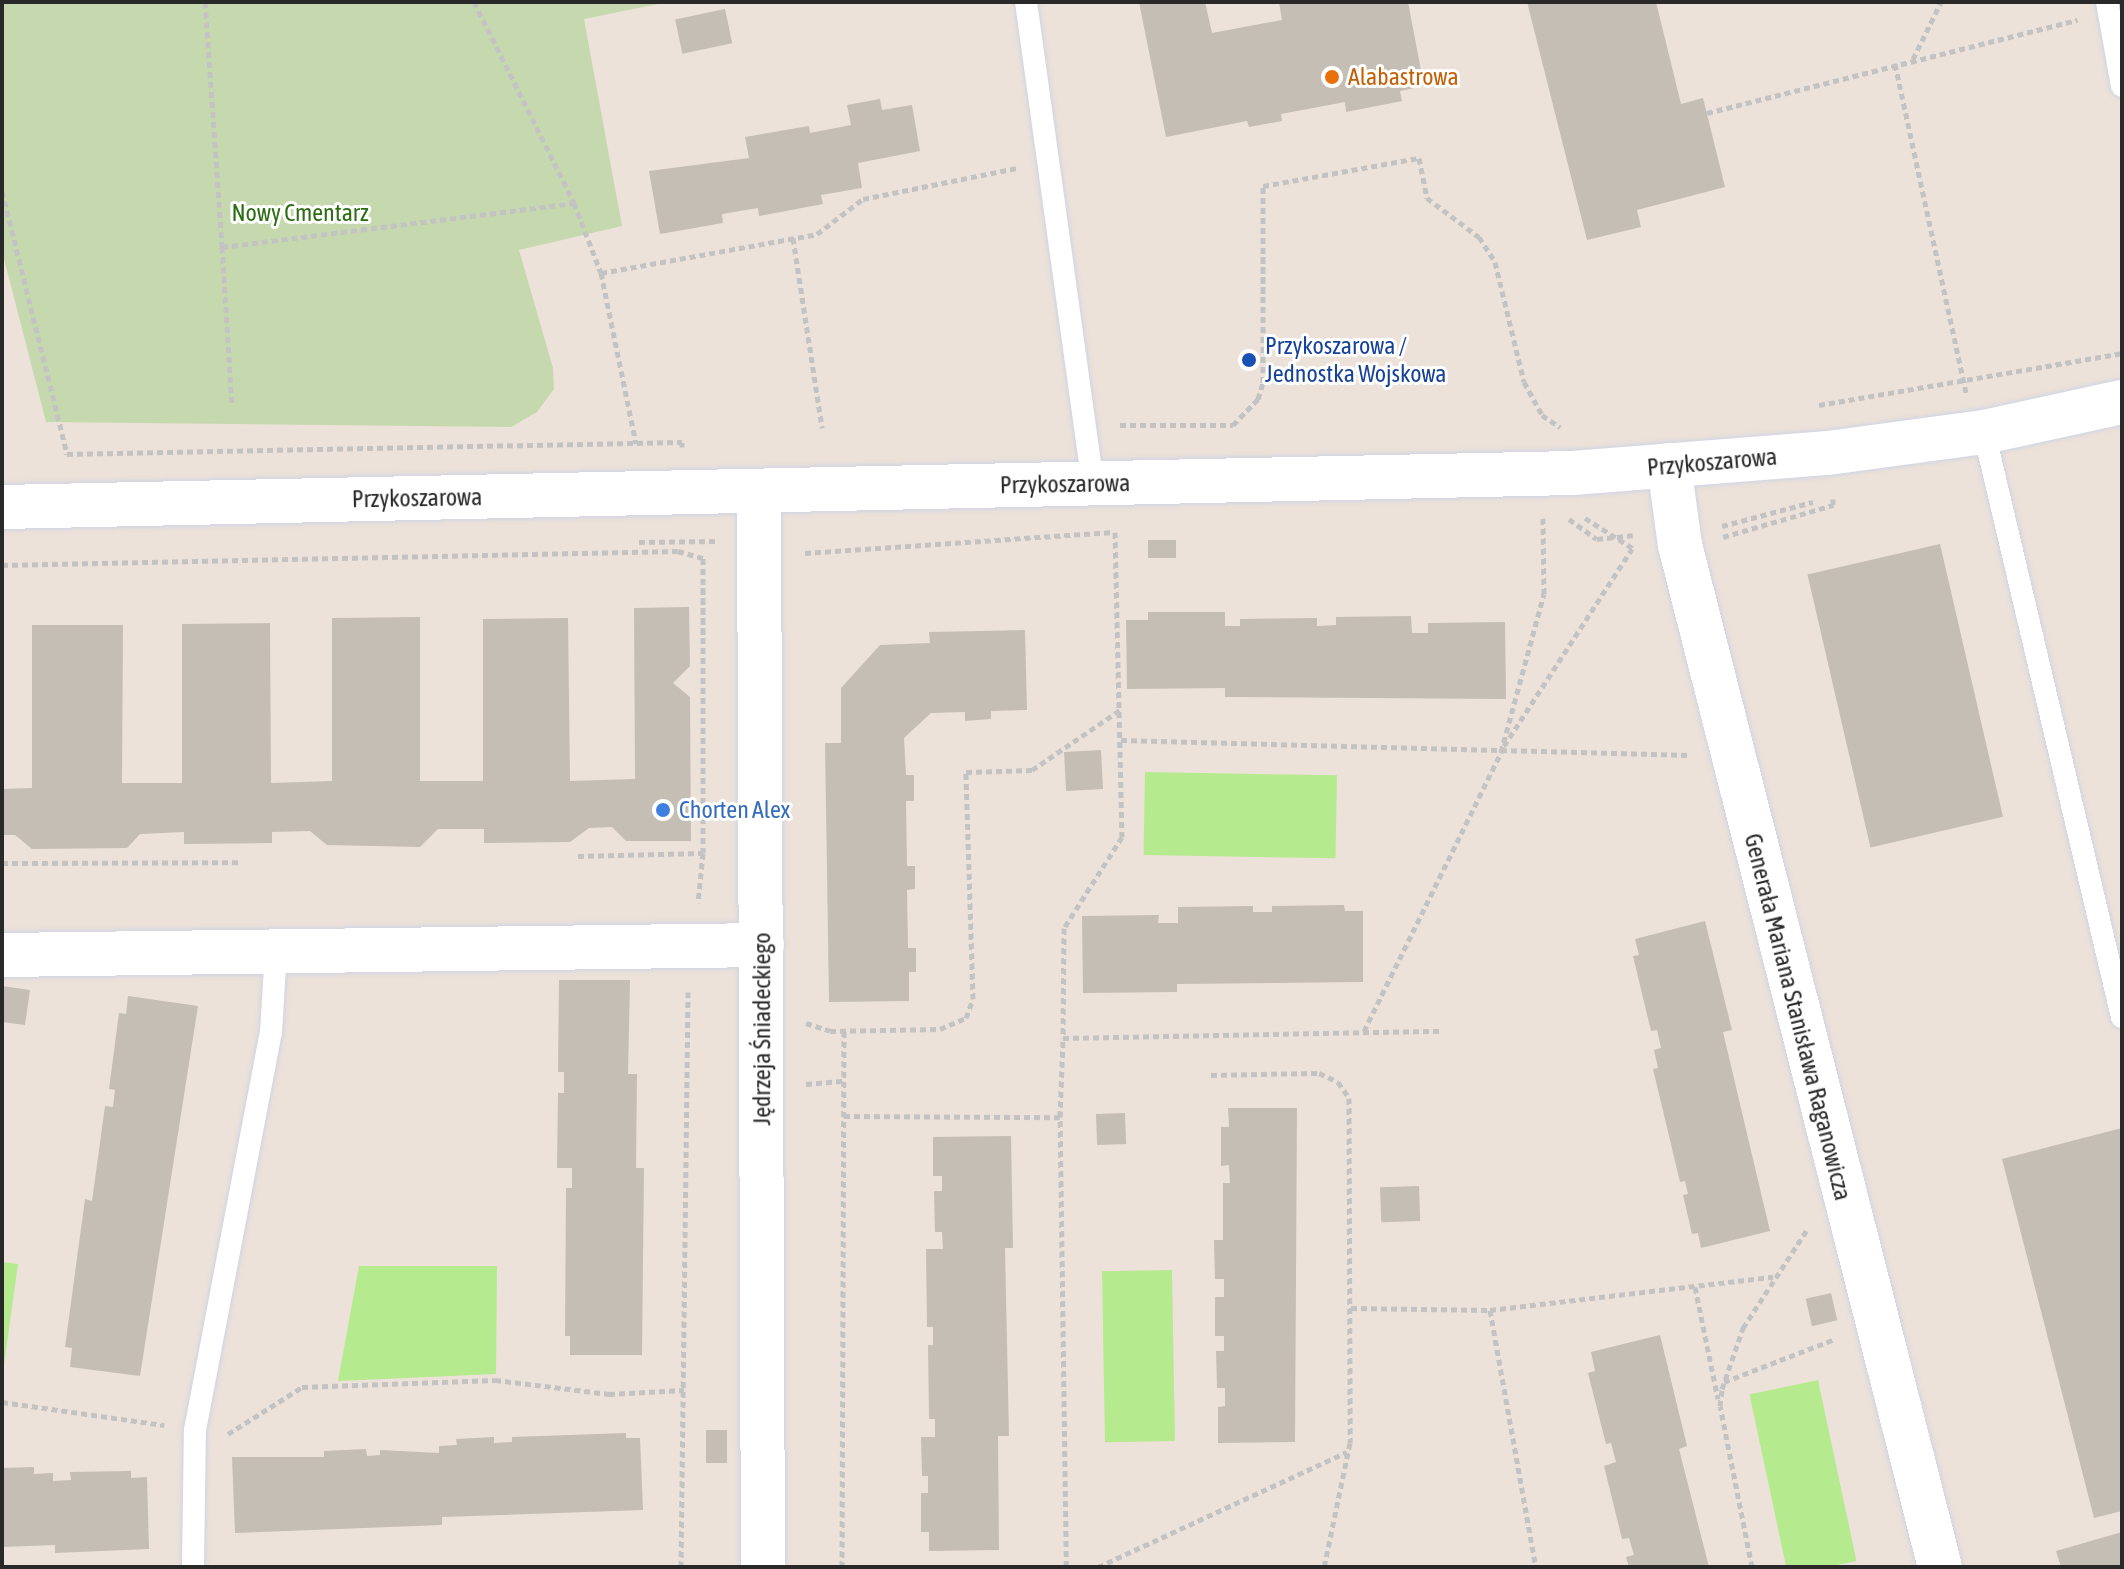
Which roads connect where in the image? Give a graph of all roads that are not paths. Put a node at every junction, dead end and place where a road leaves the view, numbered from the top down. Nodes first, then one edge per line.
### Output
1 (1026, 2) edge
2 (2108, 7) edge
3 (2122, 86) edge
4 (2122, 402) edge
5 (1983, 411) junction
6 (1669, 465) junction
7 (1093, 483) junction
8 (759, 491) junction
9 (2, 507) edge
10 (762, 945) junction
11 (276, 951) junction
12 (2, 955) edge
13 (2122, 1017) edge
14 (193, 1567) edge
15 (763, 1567) edge
16 (1940, 1567) edge

1 - 7 lane
2 - 3 lane
4 - 5 street, Przykoszarowa
5 - 6 street, Przykoszarowa
5 - 13 lane
6 - 7 street, Przykoszarowa
6 - 16 street, Generała Mariana Stanisława Raganowicza
7 - 8 street, Przykoszarowa
8 - 9 street, Przykoszarowa
8 - 10 street, Jędrzeja Śniadeckiego
10 - 11 street
10 - 15 street, Jędrzeja Śniadeckiego
11 - 12 street
11 - 14 lane

